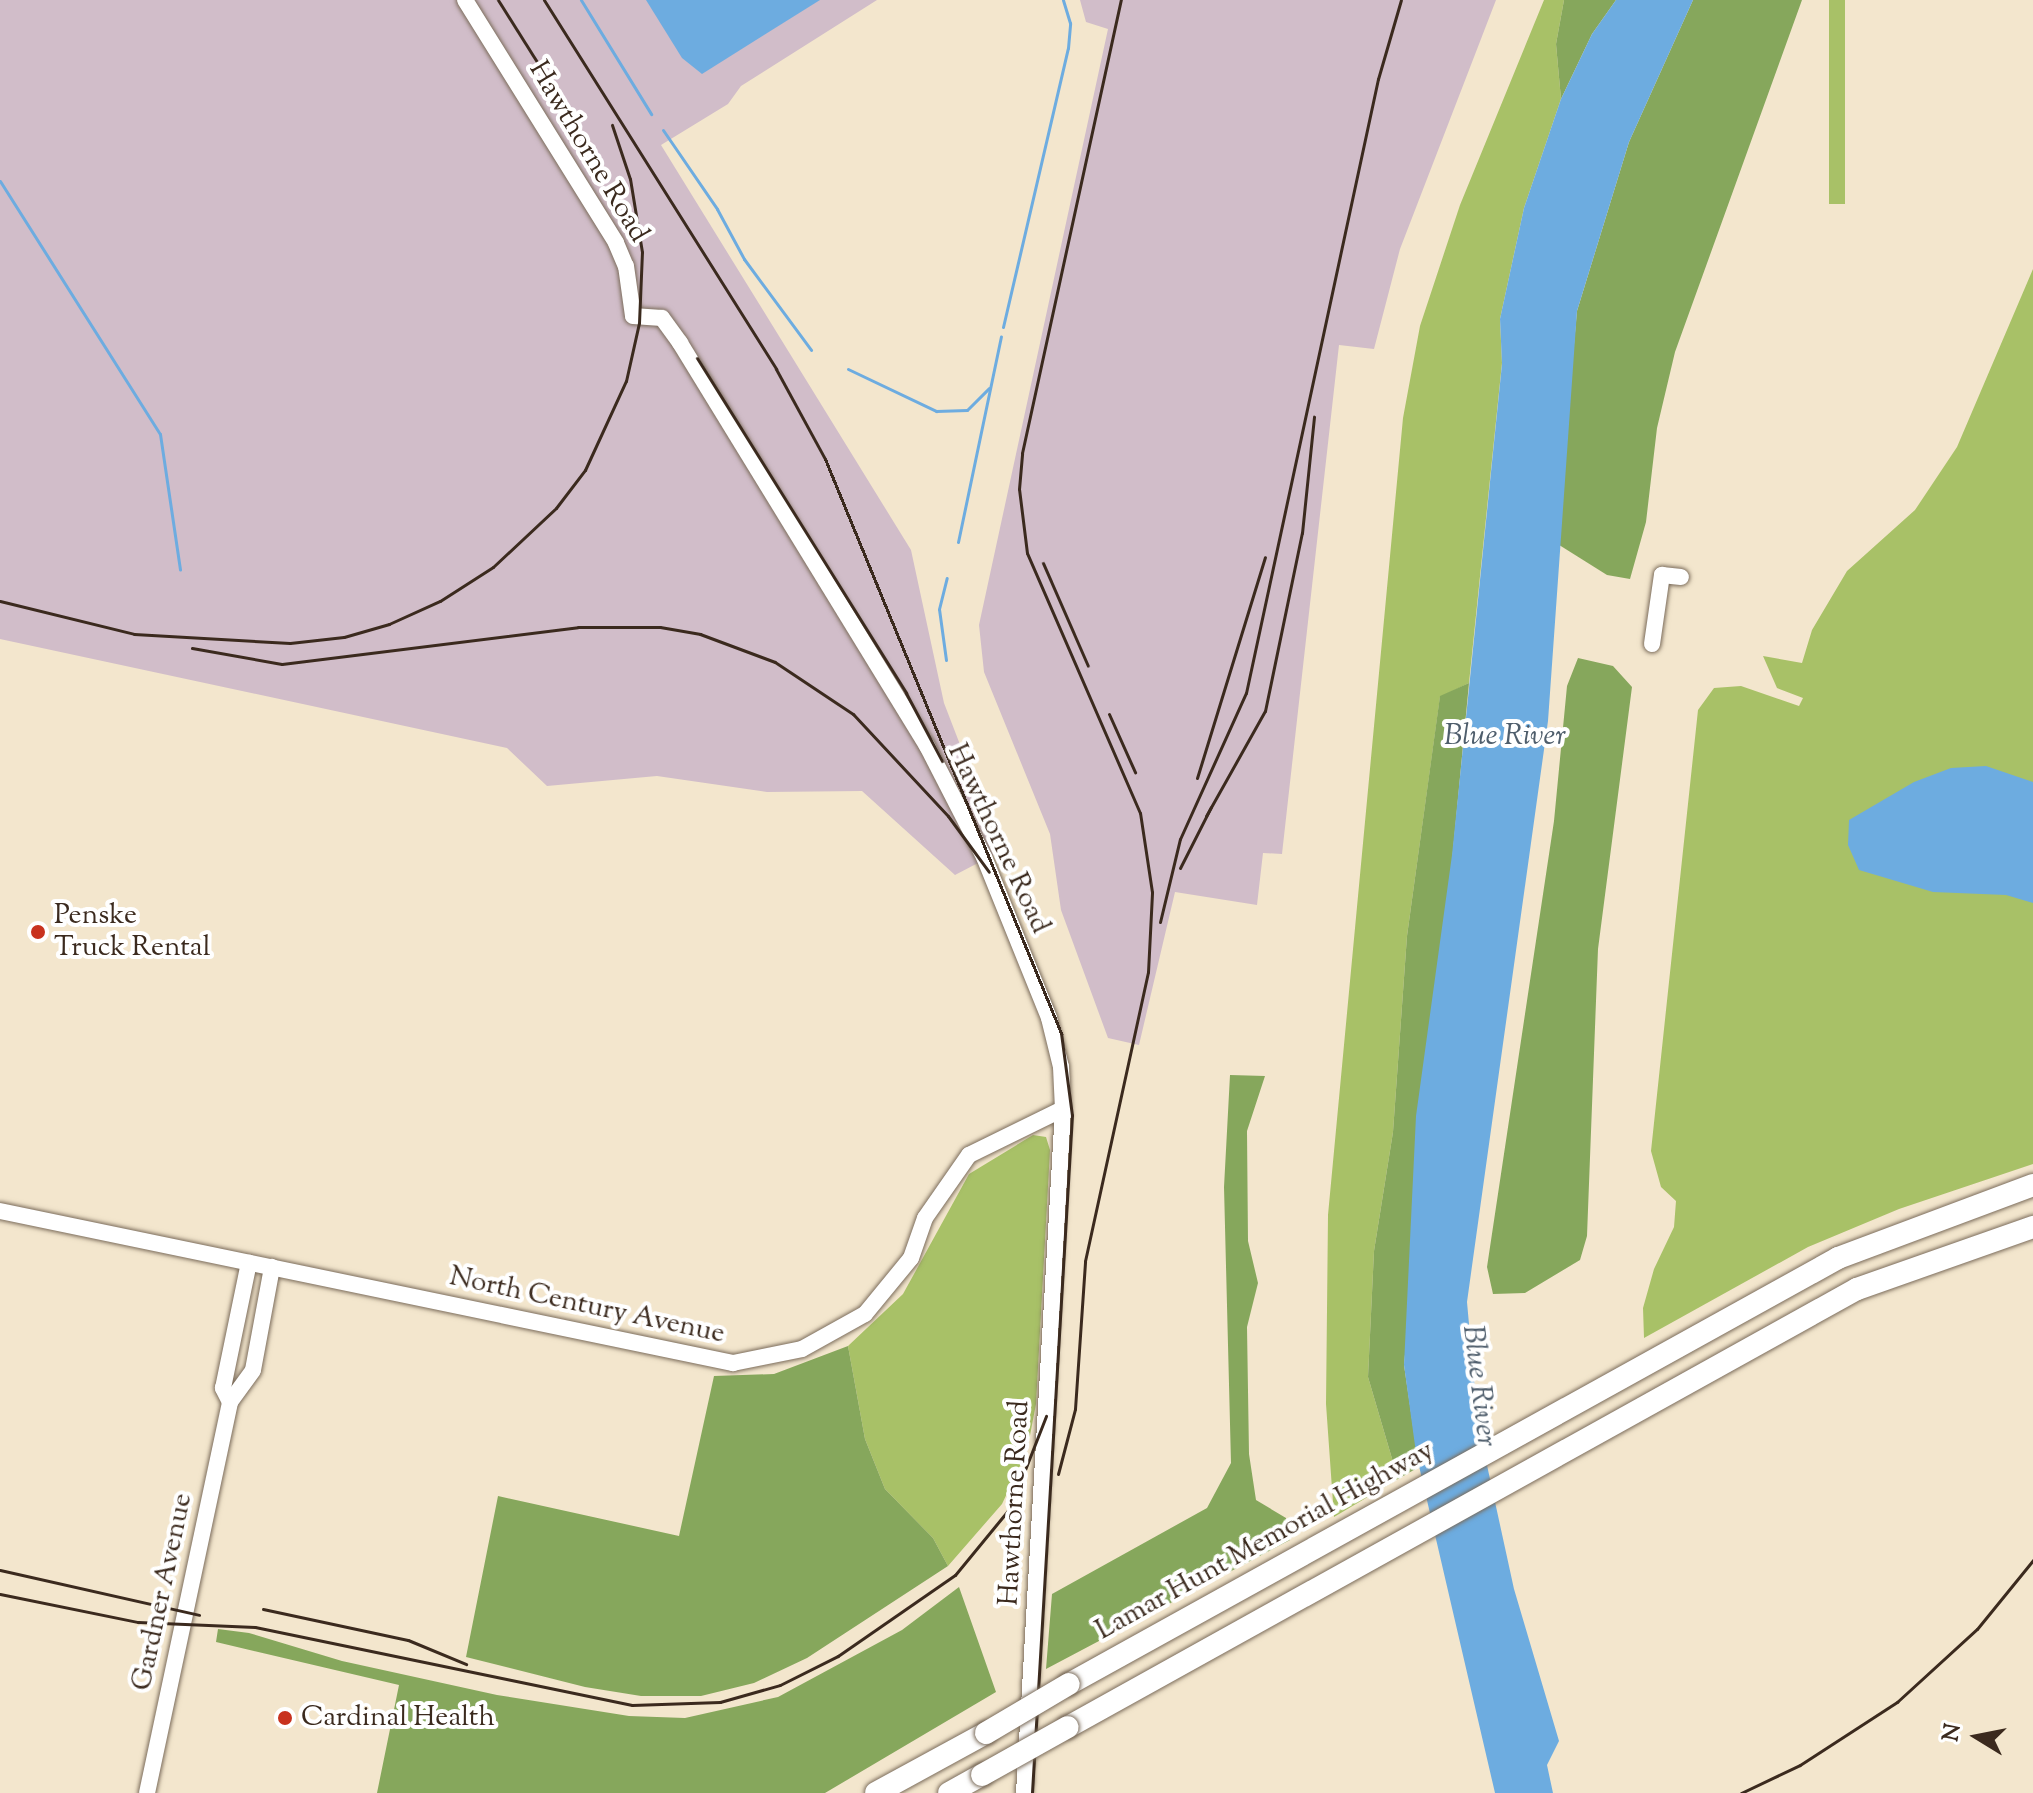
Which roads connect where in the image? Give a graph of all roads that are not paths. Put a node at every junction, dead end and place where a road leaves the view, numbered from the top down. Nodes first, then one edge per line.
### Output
1 (465, 0) edge
2 (1681, 577) dead end
3 (1652, 644) dead end
4 (1063, 1109) junction
5 (2033, 1185) edge
6 (0, 1211) edge
7 (2033, 1227) edge
8 (249, 1263) junction
9 (272, 1267) junction
10 (230, 1402) junction
11 (147, 1793) edge
12 (876, 1793) edge
13 (949, 1793) edge
14 (1024, 1793) edge

1 - 4 street, Hawthorne Road
2 - 3 street
4 - 9 street, North Century Avenue
4 - 14 street, Hawthorne Road
5 - 12 highway, Lamar Hunt Memorial Highway, bridge
6 - 8 street, North Century Avenue
7 - 13 highway, bridge
8 - 9 street, North Century Avenue
8 - 10 street, Gardner Avenue
9 - 10 street, Gardner Avenue
10 - 11 street, Gardner Avenue

